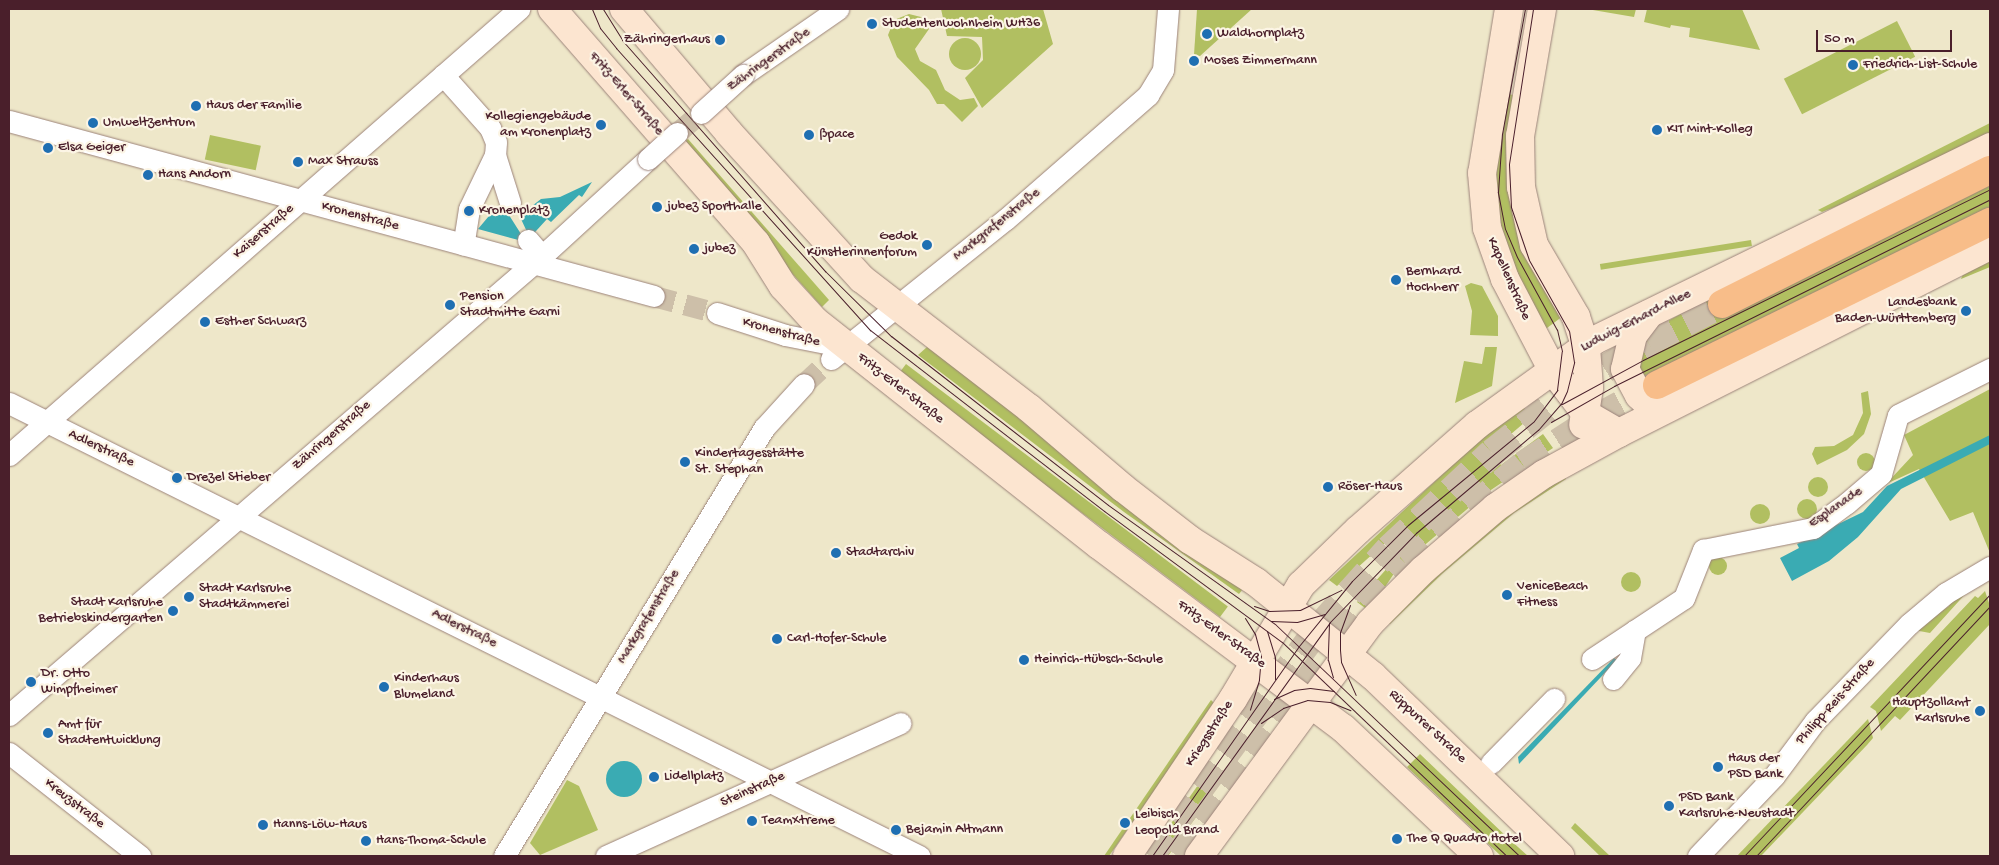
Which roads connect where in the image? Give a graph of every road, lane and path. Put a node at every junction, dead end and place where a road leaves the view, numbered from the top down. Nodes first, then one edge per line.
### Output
1 (519, 9) edge
2 (552, 9) edge
3 (624, 9) edge
4 (838, 9) edge
5 (1168, 9) edge
6 (1509, 9) edge
7 (1542, 9) edge
8 (443, 75) junction
9 (701, 113) tunnel mouth
10 (9, 121) edge
11 (677, 133) tunnel mouth
12 (1990, 147) edge
13 (495, 155) junction
14 (1990, 170) edge
15 (300, 200) junction
16 (510, 203) dead end
17 (1990, 222) edge
18 (528, 240) dead end
19 (463, 245) junction
20 (1990, 246) edge
21 (537, 260) junction
22 (654, 296) tunnel mouth
23 (1722, 304) tunnel mouth
24 (900, 307) junction
25 (1650, 312) junction
26 (717, 313) tunnel mouth
27 (1586, 346) junction
28 (839, 353) junction
29 (1552, 369) junction
30 (1990, 369) edge
31 (804, 384) tunnel mouth
32 (1662, 396) junction
33 (11, 404) edge
34 (1586, 414) junction
35 (46, 422) junction
36 (1619, 433) junction
37 (9, 455) edge
38 (1570, 459) junction
39 (238, 517) junction
40 (1990, 567) edge
41 (1286, 607) junction
42 (1635, 630) junction
43 (1346, 655) junction
44 (1592, 659) dead end
45 (1256, 660) junction
46 (1612, 679) dead end
47 (600, 698) junction
48 (1554, 699) dead end
49 (1311, 703) junction
50 (9, 715) edge
51 (900, 723) dead end
52 (9, 753) edge
53 (1491, 763) dead end
54 (769, 783) junction
55 (140, 856) edge
56 (504, 856) edge
57 (606, 856) edge
58 (919, 856) edge
59 (1127, 856) edge
60 (1199, 856) edge
61 (1479, 856) edge
62 (1560, 856) edge
63 (1698, 856) edge

1 - 8 street, Kaiserstraße
2 - 28 main road, Fritz-Erler-Straße
3 - 24 main road
4 - 9 street, Zähringerstraße, bridge
5 - 24 street, Markgrafenstraße
6 - 29 main road, Kapellenstraße
7 - 27 main road
8 - 13 street
8 - 15 street, Kaiserstraße
10 - 15 street, Kronenstraße
11 - 21 street, Zähringerstraße, bridge
12 - 25 main road, Ludwig-Erhard-Allee
13 - 16 street
13 - 19 street
14 - 23 main road
15 - 19 street, Kronenstraße
15 - 35 street, Kaiserstraße
17 - 32 main road
18 - 21 street
19 - 21 street, Kronenstraße
20 - 32 main road
21 - 22 street, Kronenstraße
21 - 39 street, Zähringerstraße
24 - 28 street, Markgrafenstraße
24 - 41 main road
25 - 27 main road, Ludwig-Erhard-Allee
25 - 32 main road
26 - 28 street, Kronenstraße
27 - 29 main road, Ludwig-Erhard-Allee
27 - 34 main road
28 - 45 main road, Fritz-Erler-Straße
29 - 34 main road, Kapellenstraße
29 - 41 main road, Ludwig-Erhard-Allee
30 - 42 street, Esplanade
31 - 47 street, Markgrafenstraße
32 - 36 main road
33 - 35 street, Adlerstraße
34 - 36 main road, Kapellenstraße
34 - 38 main road
35 - 37 street, Kaiserstraße
35 - 39 street, Adlerstraße
36 - 38 main road
38 - 43 main road
39 - 47 street, Adlerstraße
39 - 50 street, Zähringerstraße
40 - 63 street, Philipp-Reis-Straße
41 - 43 main road, Rüppurrer Straße
41 - 45 main road, Kriegsstraße
42 - 44 street, Esplanade
42 - 46 street
43 - 49 main road
43 - 62 main road, Rüppurrer Straße
45 - 49 main road, Fritz-Erler-Straße
45 - 59 main road, Kriegsstraße
47 - 54 street, Adlerstraße
47 - 56 street, Markgrafenstraße
48 - 53 street
49 - 60 main road
49 - 61 main road
51 - 54 street, Steinstraße
52 - 55 street, Kreuzstraße
54 - 57 street, Steinstraße
54 - 58 street, Adlerstraße

